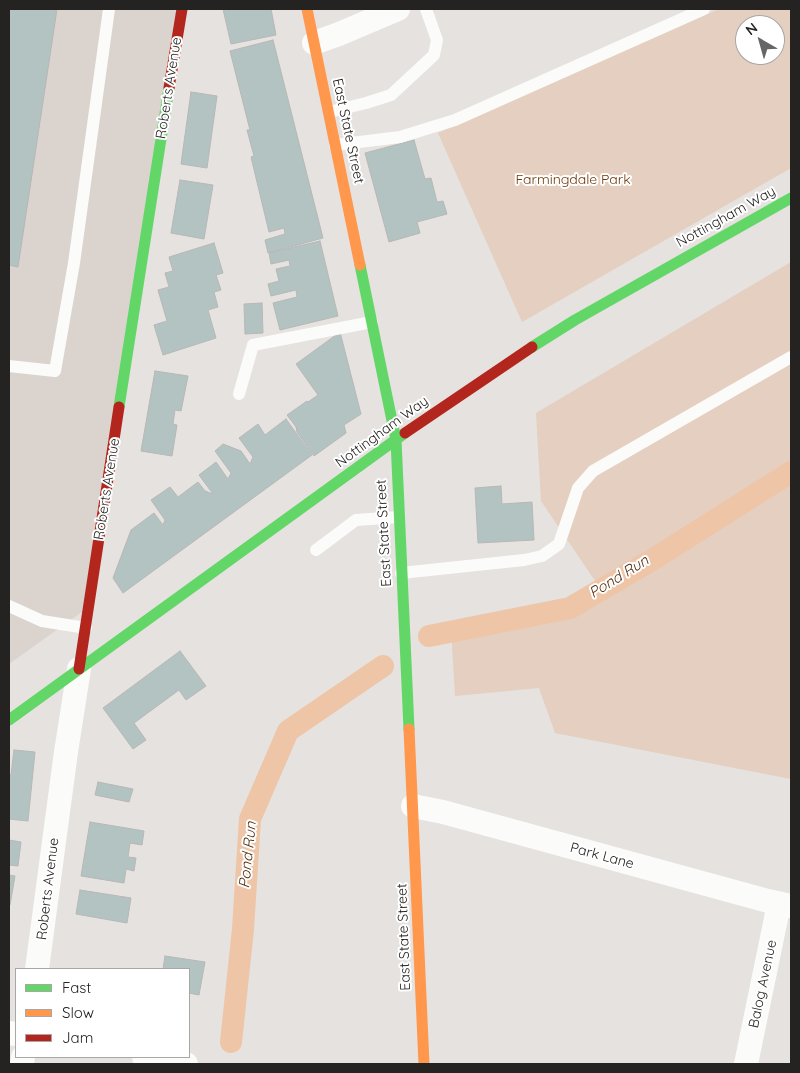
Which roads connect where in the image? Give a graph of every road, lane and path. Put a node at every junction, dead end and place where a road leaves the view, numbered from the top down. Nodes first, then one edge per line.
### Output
1 (109, 9) edge
2 (182, 9) edge
3 (307, 9) edge
4 (398, 9) edge
5 (426, 9) edge
6 (704, 9) edge
7 (314, 43) junction
8 (328, 112) junction
9 (335, 144) junction
10 (791, 198) edge
11 (372, 322) junction
12 (791, 357) edge
13 (9, 366) edge
14 (239, 394) dead end
15 (396, 440) junction
16 (399, 517) junction
17 (316, 550) dead end
18 (401, 573) junction
19 (9, 606) edge
20 (86, 628) junction
21 (79, 669) junction
22 (9, 720) edge
23 (413, 806) junction
24 (785, 905) edge
25 (38, 968) edge
26 (150, 1058) edge
27 (186, 1064) edge
28 (424, 1064) edge
29 (746, 1064) edge

1 - 13 lane
2 - 20 street, Roberts Avenue
3 - 7 street, East State Street
4 - 7 street
5 - 8 lane
6 - 9 lane
7 - 8 street, East State Street
8 - 9 street, East State Street
9 - 11 street, East State Street
10 - 15 street, Nottingham Way
11 - 14 lane
11 - 15 street, East State Street
12 - 18 lane
15 - 16 street, East State Street
15 - 21 street, Nottingham Way
16 - 17 lane
16 - 18 street, East State Street
18 - 23 street, East State Street
19 - 20 lane
20 - 21 street, Roberts Avenue
21 - 22 street, Nottingham Way
21 - 25 street, Roberts Avenue
23 - 24 street, Park Lane
23 - 28 street, East State Street
24 - 29 street, Balog Avenue
26 - 27 street

